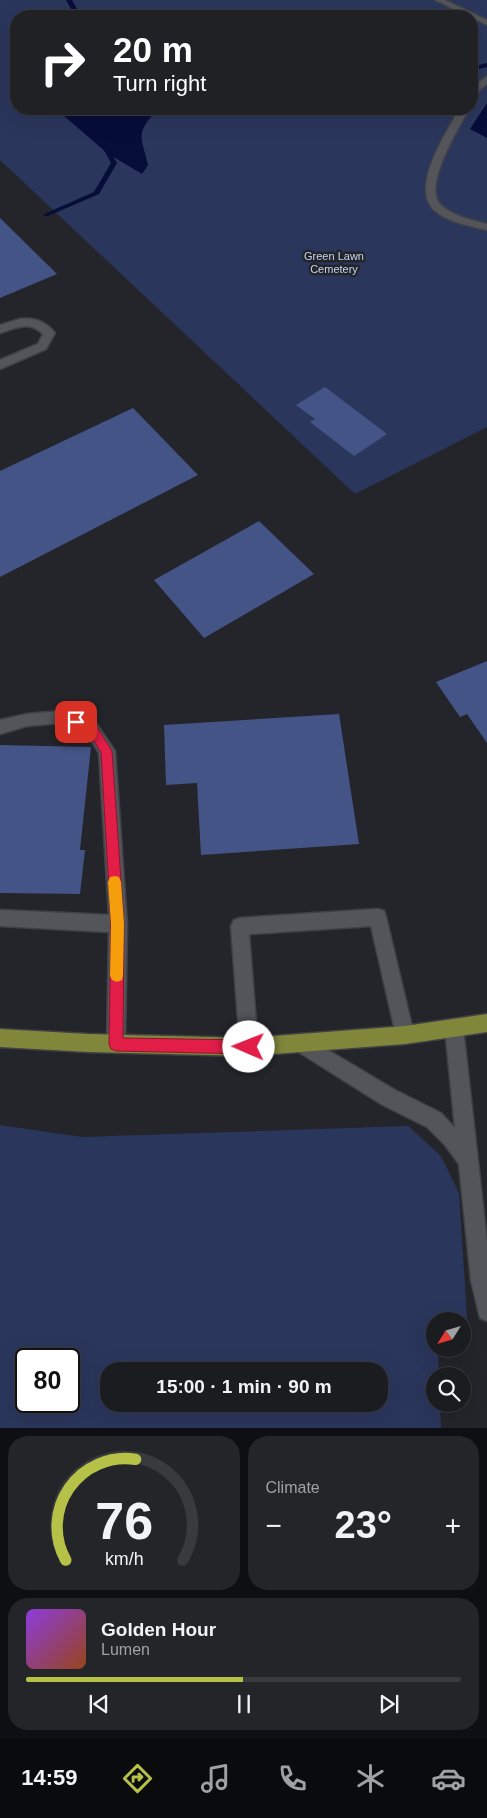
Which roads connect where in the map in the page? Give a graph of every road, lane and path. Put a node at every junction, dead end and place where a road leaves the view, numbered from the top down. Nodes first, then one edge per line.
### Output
1 (439, 0) edge
2 (459, 10) edge
3 (461, 115) edge
4 (487, 228) edge
5 (0, 329) edge
6 (0, 365) edge
7 (0, 727) edge
8 (0, 918) edge
9 (118, 924) junction
10 (487, 1023) edge
11 (454, 1028) junction
12 (405, 1036) junction
13 (0, 1038) edge
14 (44, 1041) junction
15 (300, 1043) junction
16 (116, 1044) junction
17 (0, 1046) edge
18 (249, 1047) junction
19 (468, 1162) junction
20 (487, 1311) edge

1 - 2 lane
3 - 4 lane
5 - 6 lane
7 - 9 lane
8 - 9 lane
9 - 16 lane
10 - 11 highway
11 - 12 highway
11 - 19 lane
12 - 15 highway
12 - 18 lane
13 - 14 highway
14 - 16 highway
14 - 17 highway
15 - 18 highway
15 - 19 lane
16 - 18 highway
19 - 20 lane

